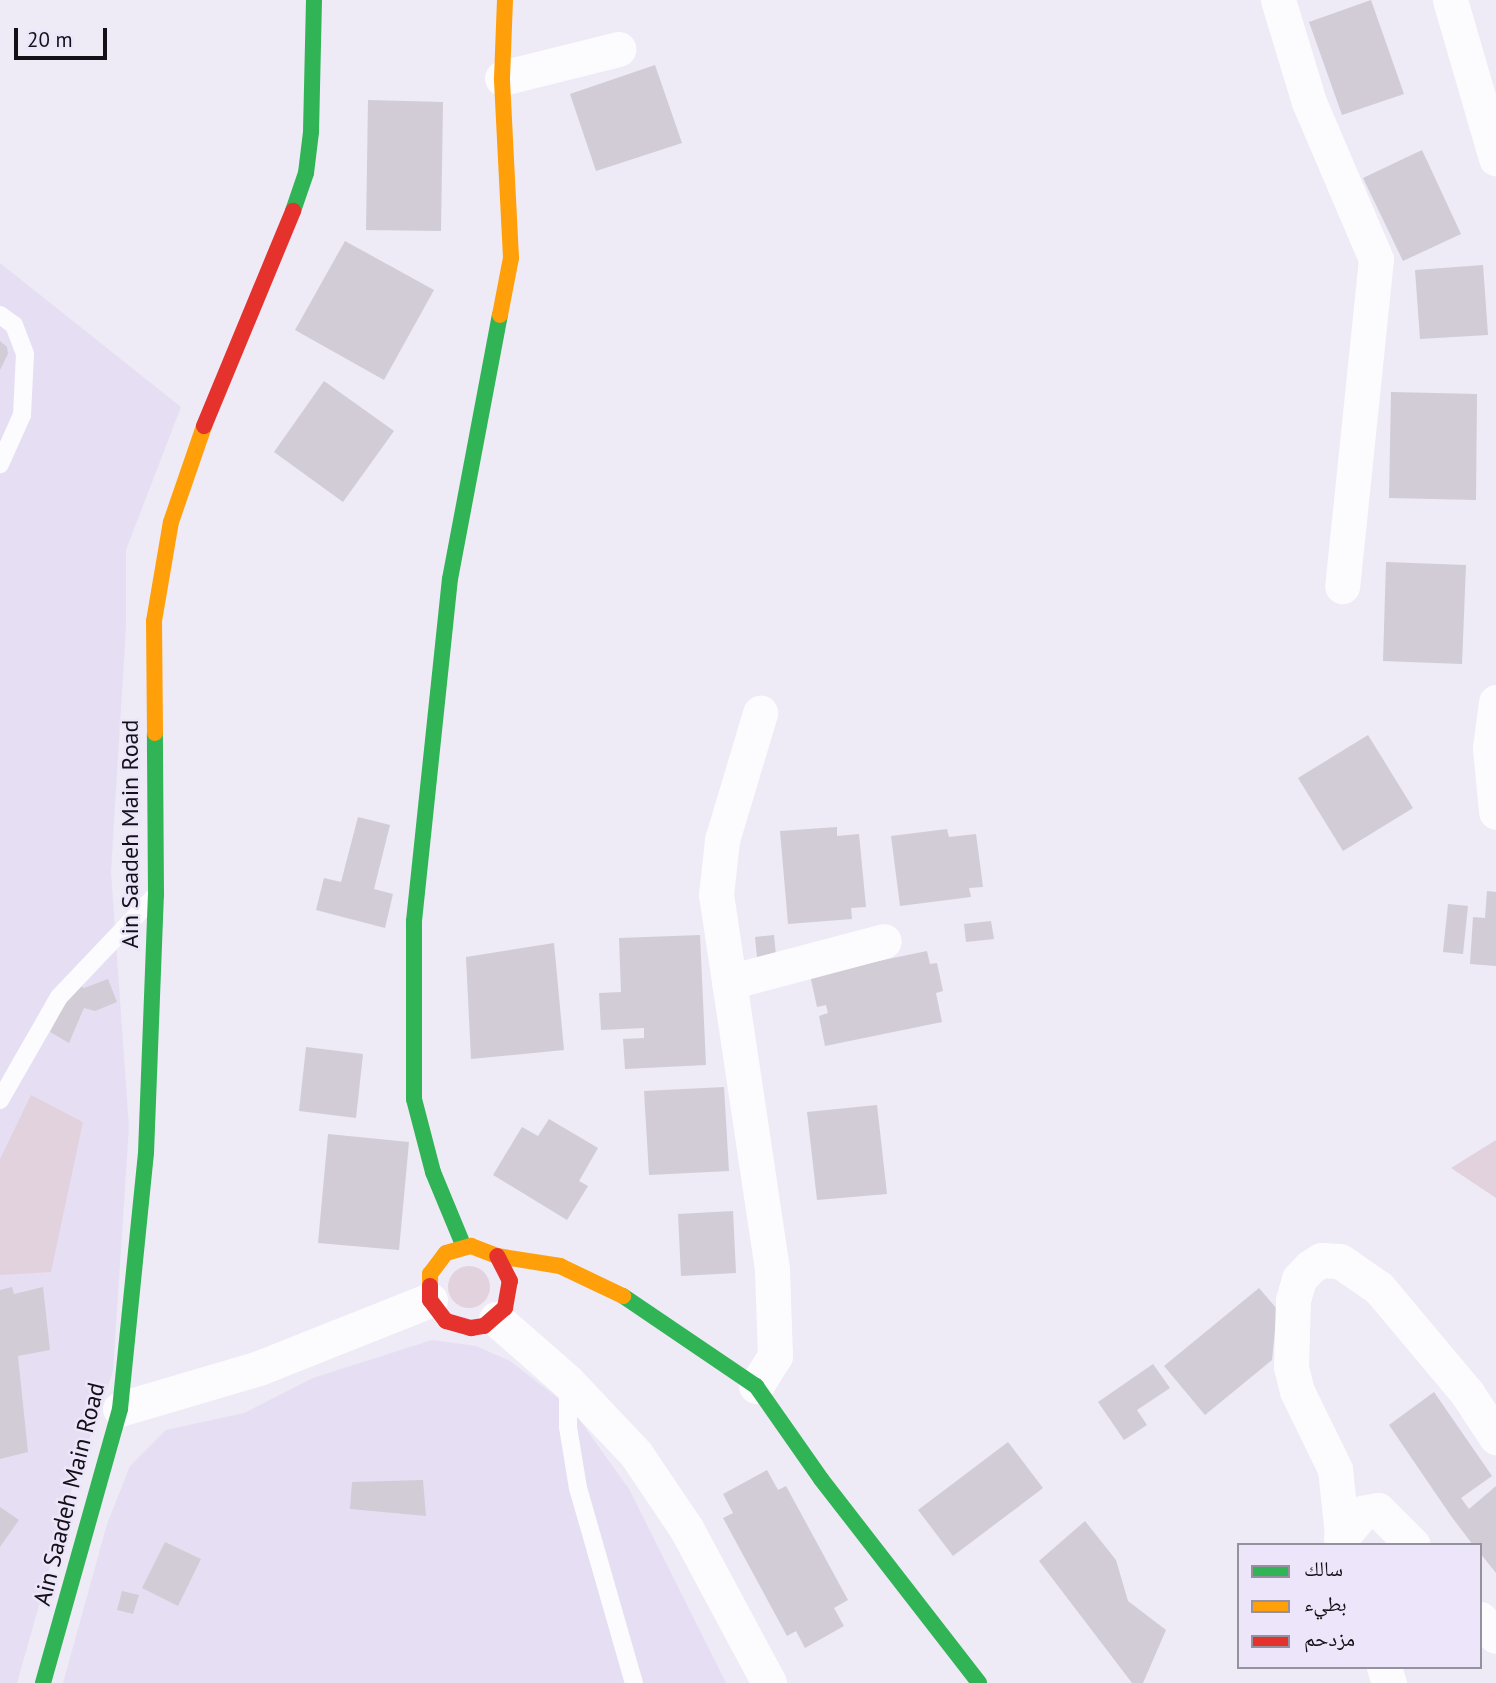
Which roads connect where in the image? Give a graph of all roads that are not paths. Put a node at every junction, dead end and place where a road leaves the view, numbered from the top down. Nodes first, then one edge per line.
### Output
1 (314, 0) edge
2 (505, 0) edge
3 (1278, 0) edge
4 (1450, 0) edge
5 (618, 49) dead end
6 (502, 78) junction
7 (1496, 158) edge
8 (0, 315) edge
9 (0, 464) edge
10 (1342, 586) dead end
11 (1496, 702) edge
12 (760, 713) dead end
13 (1496, 812) edge
14 (156, 895) junction
15 (884, 942) dead end
16 (729, 982) junction
17 (0, 1100) edge
18 (464, 1247) junction
19 (497, 1256) junction
20 (430, 1300) junction
21 (496, 1319) junction
22 (568, 1382) junction
23 (756, 1386) junction
24 (120, 1409) junction
25 (1496, 1437) edge
26 (1342, 1542) edge
27 (1411, 1543) edge
28 (1482, 1621) edge
29 (1496, 1636) edge
30 (43, 1683) edge
31 (634, 1683) edge
32 (769, 1683) edge
33 (979, 1683) edge

1 - 14 street, Ain Saadeh Main Road
2 - 6 street
3 - 10 street
4 - 7 street
5 - 6 street
6 - 18 street
8 - 9 lane
11 - 13 street
12 - 16 street
14 - 17 lane
14 - 24 street, Ain Saadeh Main Road
15 - 16 street
16 - 23 street
18 - 19 street
18 - 20 street
19 - 21 street
19 - 23 street
20 - 21 street
20 - 24 street
21 - 22 street
22 - 31 lane
22 - 32 street
23 - 33 street
24 - 30 street, Ain Saadeh Main Road
25 - 26 street
26 - 27 street
28 - 29 street

